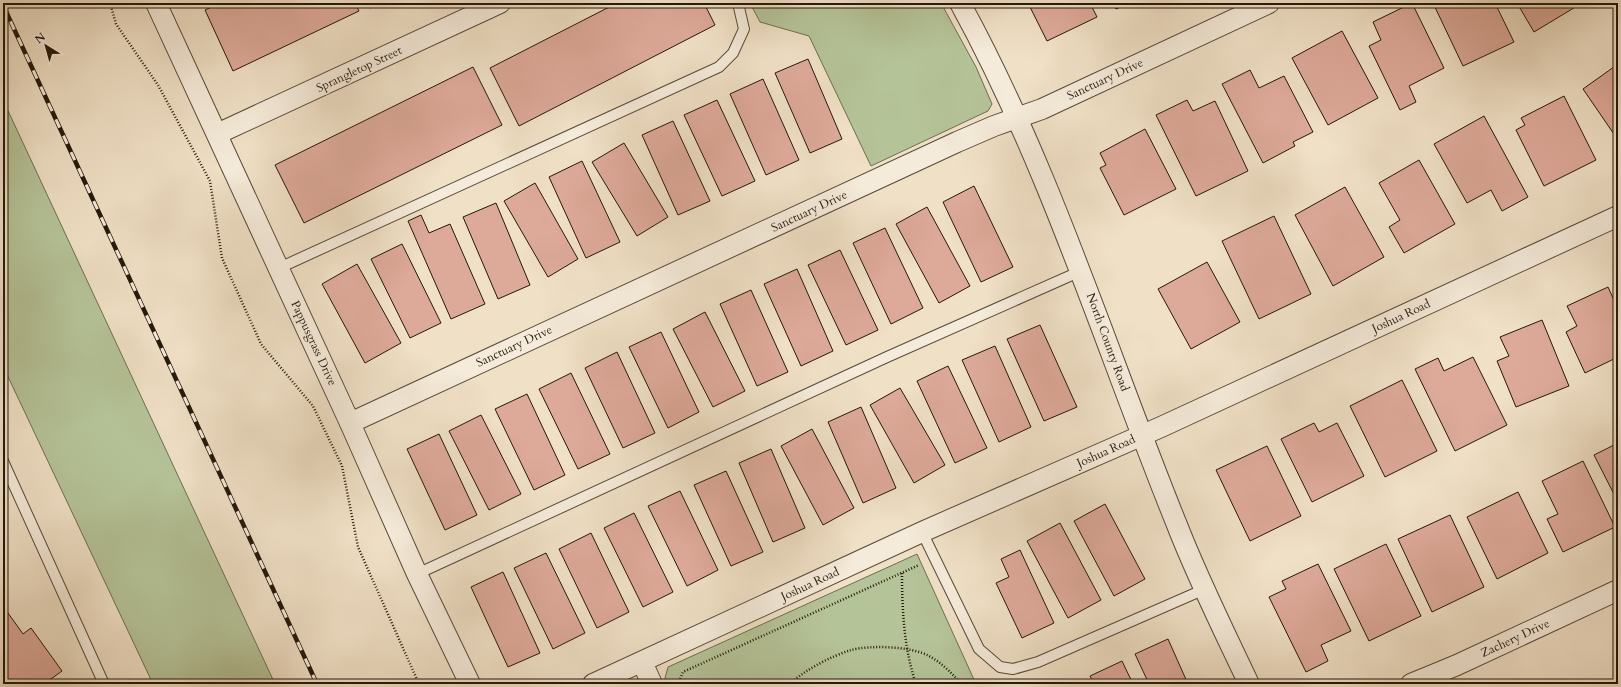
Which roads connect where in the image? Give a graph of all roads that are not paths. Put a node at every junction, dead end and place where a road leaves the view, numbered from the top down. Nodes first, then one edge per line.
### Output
1 (156, 3) edge
2 (500, 3) edge
3 (738, 3) edge
4 (960, 3) edge
5 (1268, 3) edge
6 (1017, 118) junction
7 (217, 134) junction
8 (1618, 216) edge
9 (279, 268) junction
10 (1081, 271) junction
11 (350, 422) junction
12 (1143, 435) junction
13 (3, 461) edge
14 (922, 532) junction
15 (417, 574) junction
16 (1205, 589) junction
17 (1618, 590) edge
18 (642, 662) junction
19 (104, 684) edge
20 (470, 684) edge
21 (593, 684) edge
22 (652, 684) edge
23 (1249, 684) edge
24 (1411, 684) edge

1 - 7 street, Pappusgrass Drive
2 - 7 street, Sprangletop Street
3 - 9 lane
4 - 6 street, North County Road
5 - 6 street, Sanctuary Drive
6 - 10 street, North County Road
6 - 11 street, Sanctuary Drive
7 - 9 street, Pappusgrass Drive
8 - 12 street, Joshua Road
9 - 11 street, Pappusgrass Drive
10 - 12 street, North County Road
10 - 15 lane
11 - 15 street, Pappusgrass Drive
12 - 14 street, Joshua Road
12 - 16 street, North County Road
13 - 19 lane
14 - 16 lane
14 - 18 street, Joshua Road
15 - 20 street, Pappusgrass Drive
16 - 23 street, North County Road
17 - 24 street, Zachery Drive
18 - 21 street, Joshua Road
18 - 22 street

